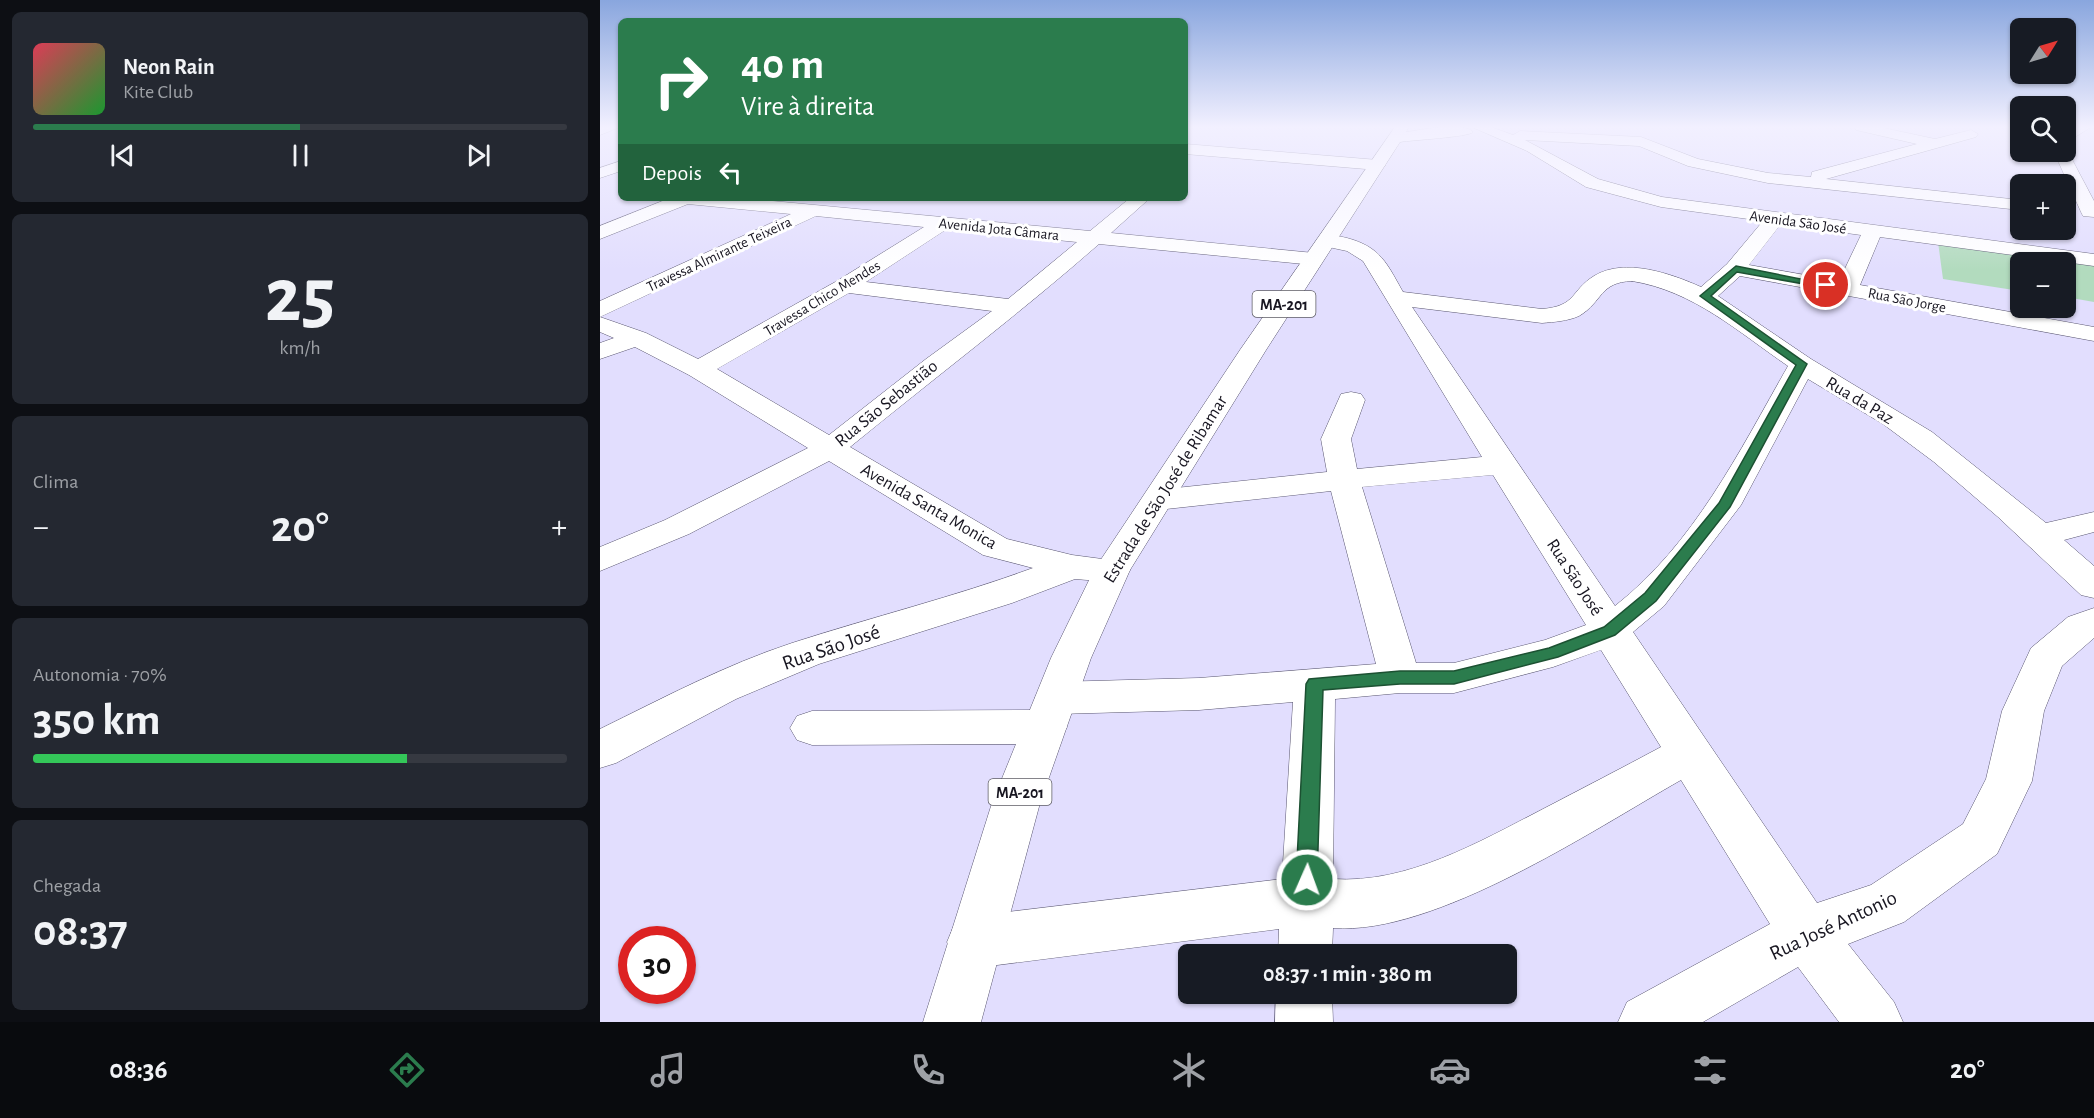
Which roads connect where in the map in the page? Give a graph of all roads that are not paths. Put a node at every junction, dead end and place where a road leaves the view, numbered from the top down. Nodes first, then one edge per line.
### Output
1 (1371, 175) edge
2 (1578, 175) edge
3 (1754, 175) edge
4 (1820, 175) edge
5 (2073, 175) edge
6 (1796, 181) junction
7 (678, 201) edge
8 (715, 201) edge
9 (832, 201) edge
10 (1137, 201) edge
11 (2010, 204) edge
12 (813, 211) junction
13 (2076, 211) edge
14 (2092, 213) edge
15 (1775, 219) junction
16 (943, 223) junction
17 (1872, 232) junction
18 (600, 233) edge
19 (1092, 238) junction
20 (1320, 250) junction
21 (2094, 260) edge
22 (1736, 269) junction
23 (845, 286) junction
24 (1847, 289) junction
25 (1705, 296) junction
26 (1395, 298) junction
27 (1013, 307) junction
28 (600, 310) edge
29 (600, 324) edge
30 (2090, 337) edge
31 (637, 338) junction
32 (600, 351) edge
33 (1802, 364) junction
34 (698, 369) junction
35 (1351, 400) dead end
36 (831, 448) junction
37 (1503, 465) junction
38 (1344, 482) junction
39 (1157, 500) junction
40 (2094, 522) edge
41 (2038, 536) junction
42 (600, 560) edge
43 (1092, 569) junction
44 (2094, 586) edge
45 (2094, 621) edge
46 (1610, 631) junction
47 (1400, 678) junction
48 (1315, 684) junction
49 (1050, 713) junction
50 (812, 728) dead end
51 (600, 750) edge
52 (1690, 753) junction
53 (1306, 901) junction
54 (1806, 933) junction
55 (974, 942) junction
56 (1305, 944) edge
57 (1304, 1004) edge
58 (952, 1022) edge
59 (1304, 1022) edge
60 (1647, 1022) edge
61 (1874, 1022) edge

1 - 20 street, Estrada de São José de Ribamar / MA-201
2 - 15 street, Avenida São José
3 - 6 street
4 - 6 street
5 - 14 street
6 - 11 street
7 - 18 street
8 - 12 street, Avenida Jota Câmara
9 - 12 street, Travessa Almirante Teixeira
10 - 19 street, Rua São Sebastião
12 - 16 street, Avenida Jota Câmara
12 - 28 street, Travessa Almirante Teixeira
13 - 14 street
15 - 17 street, Avenida São José
15 - 22 street
16 - 19 street, Avenida Jota Câmara
16 - 23 street, Travessa Chico Mendes
17 - 21 street, Avenida São José
17 - 24 street
19 - 20 street, Avenida Jota Câmara
19 - 27 street, Rua São Sebastião
20 - 26 street, Rua São José
20 - 39 street, Estrada de São José de Ribamar / MA-201
22 - 24 street, Rua São Jorge
22 - 25 street
23 - 27 street
23 - 34 street, Travessa Chico Mendes
24 - 30 street, Rua São Jorge
25 - 26 street, Rua da Paz
25 - 33 street, Rua da Paz
26 - 37 street, Rua São José
27 - 36 street, Rua São Sebastião
29 - 31 street, Avenida Santa Monica
31 - 32 street
31 - 34 street, Avenida Santa Monica
33 - 41 street, Rua da Paz
33 - 46 street
34 - 36 street, Avenida Santa Monica
35 - 38 street
36 - 42 street, Rua São Sebastião
36 - 43 street, Avenida Santa Monica
37 - 38 street
37 - 46 street, Rua São José
38 - 39 street
38 - 47 street
39 - 43 street, Estrada de São José de Ribamar / MA-201
40 - 41 street
41 - 44 street, Rua da Paz
43 - 49 street, Estrada de São José de Ribamar / MA-201
43 - 51 street, Rua São José
45 - 54 street, Rua José Antonio
46 - 47 street
46 - 52 street, Rua São José
47 - 48 street
48 - 49 street
48 - 53 street
49 - 50 street
49 - 55 street, Estrada de São José de Ribamar / MA-201
52 - 53 street
52 - 54 street, Rua São José
53 - 55 street
53 - 56 street
54 - 60 street, Rua José Antonio
54 - 61 street, Rua São José
55 - 58 street, Estrada de São José de Ribamar / MA-201
57 - 59 street

